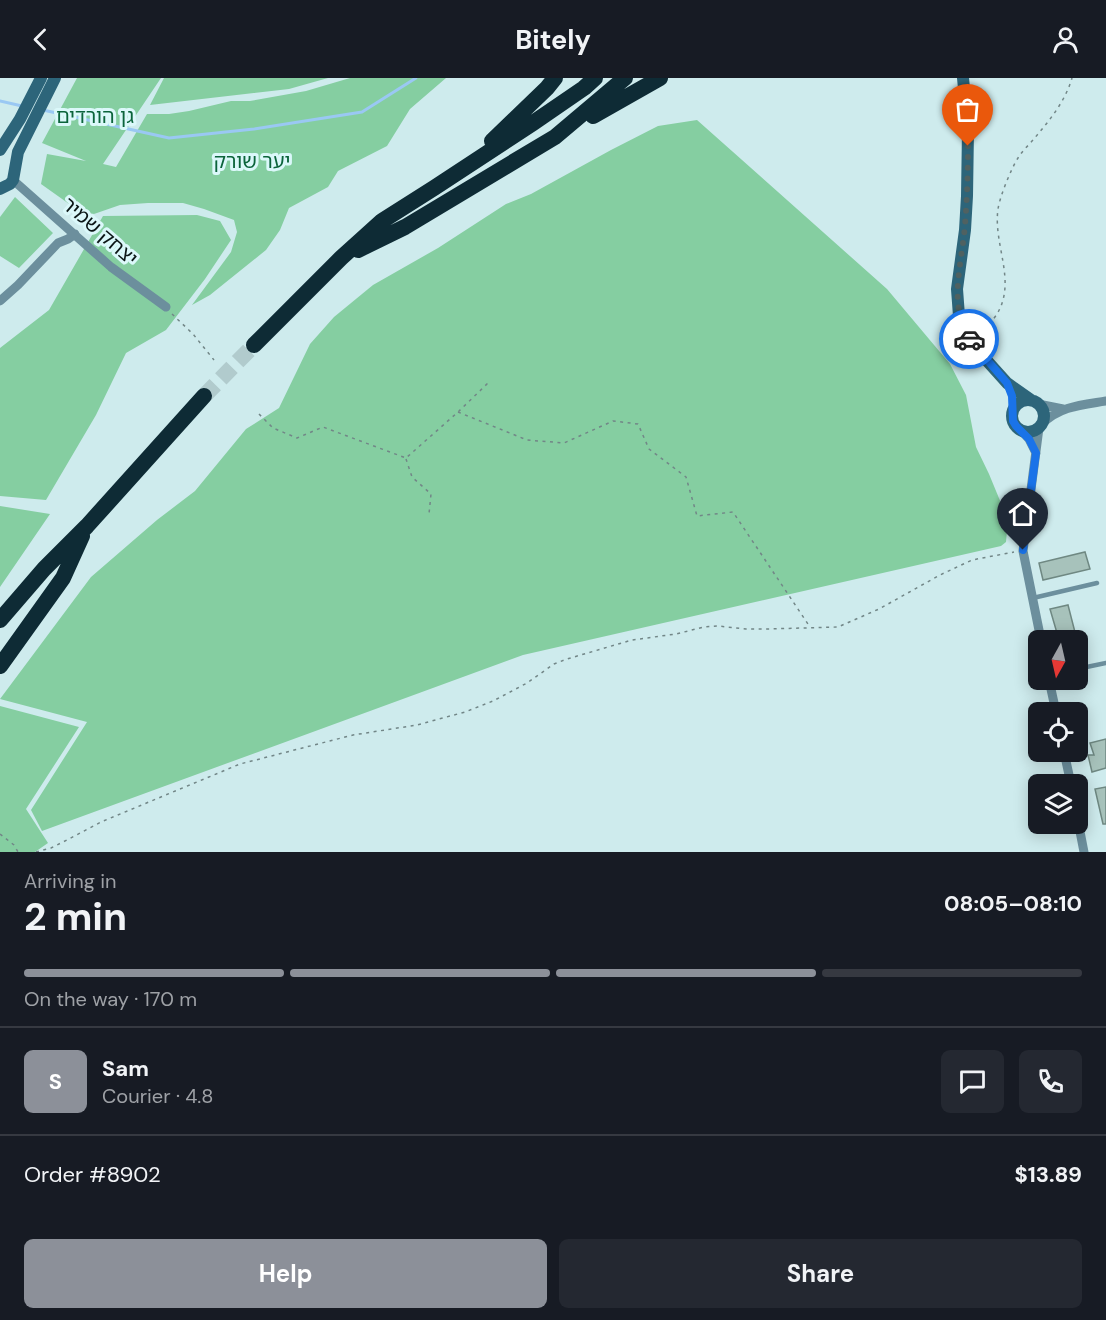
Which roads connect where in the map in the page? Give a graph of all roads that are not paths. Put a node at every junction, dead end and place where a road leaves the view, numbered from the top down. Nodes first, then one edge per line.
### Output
1 (41, 78) edge
2 (55, 78) edge
3 (555, 78) edge
4 (595, 78) edge
5 (625, 78) edge
6 (660, 78) edge
7 (963, 78) edge
8 (555, 137) junction
9 (0, 150) edge
10 (0, 155) edge
11 (460, 171) junction
12 (14, 174) junction
13 (0, 189) edge
14 (75, 234) junction
15 (341, 258) junction
16 (0, 301) edge
17 (166, 307) road end
18 (254, 345) tunnel mouth
19 (1007, 383) junction
20 (204, 396) tunnel mouth
21 (1106, 401) edge
22 (1034, 402) junction
23 (1064, 409) junction
24 (1013, 410) junction
25 (1040, 426) junction
26 (1020, 429) junction
27 (1036, 453) junction
28 (87, 526) junction
29 (1097, 583) dead end
30 (1032, 598) junction
31 (0, 620) edge
32 (1039, 630) edge
33 (1106, 663) edge
34 (0, 666) edge
35 (1088, 667) edge
36 (1080, 834) edge
37 (1084, 852) edge

1 - 9 main road
2 - 12 main road
3 - 11 highway
4 - 11 highway
5 - 8 highway
6 - 8 highway
7 - 19 main road
8 - 15 highway
10 - 12 main road
11 - 15 highway
12 - 13 main road
12 - 14 street, יצחק שמיר
14 - 16 street
14 - 17 street, יצחק שמיר
15 - 18 highway
19 - 22 main road
19 - 24 main road
20 - 28 highway
21 - 23 street
22 - 23 street
22 - 24 main road
22 - 25 main road
23 - 25 street
24 - 26 main road
25 - 26 main road
25 - 27 street
26 - 27 street
27 - 30 street
28 - 31 highway
28 - 34 highway
29 - 30 lane
30 - 32 street
33 - 35 lane
36 - 37 street

